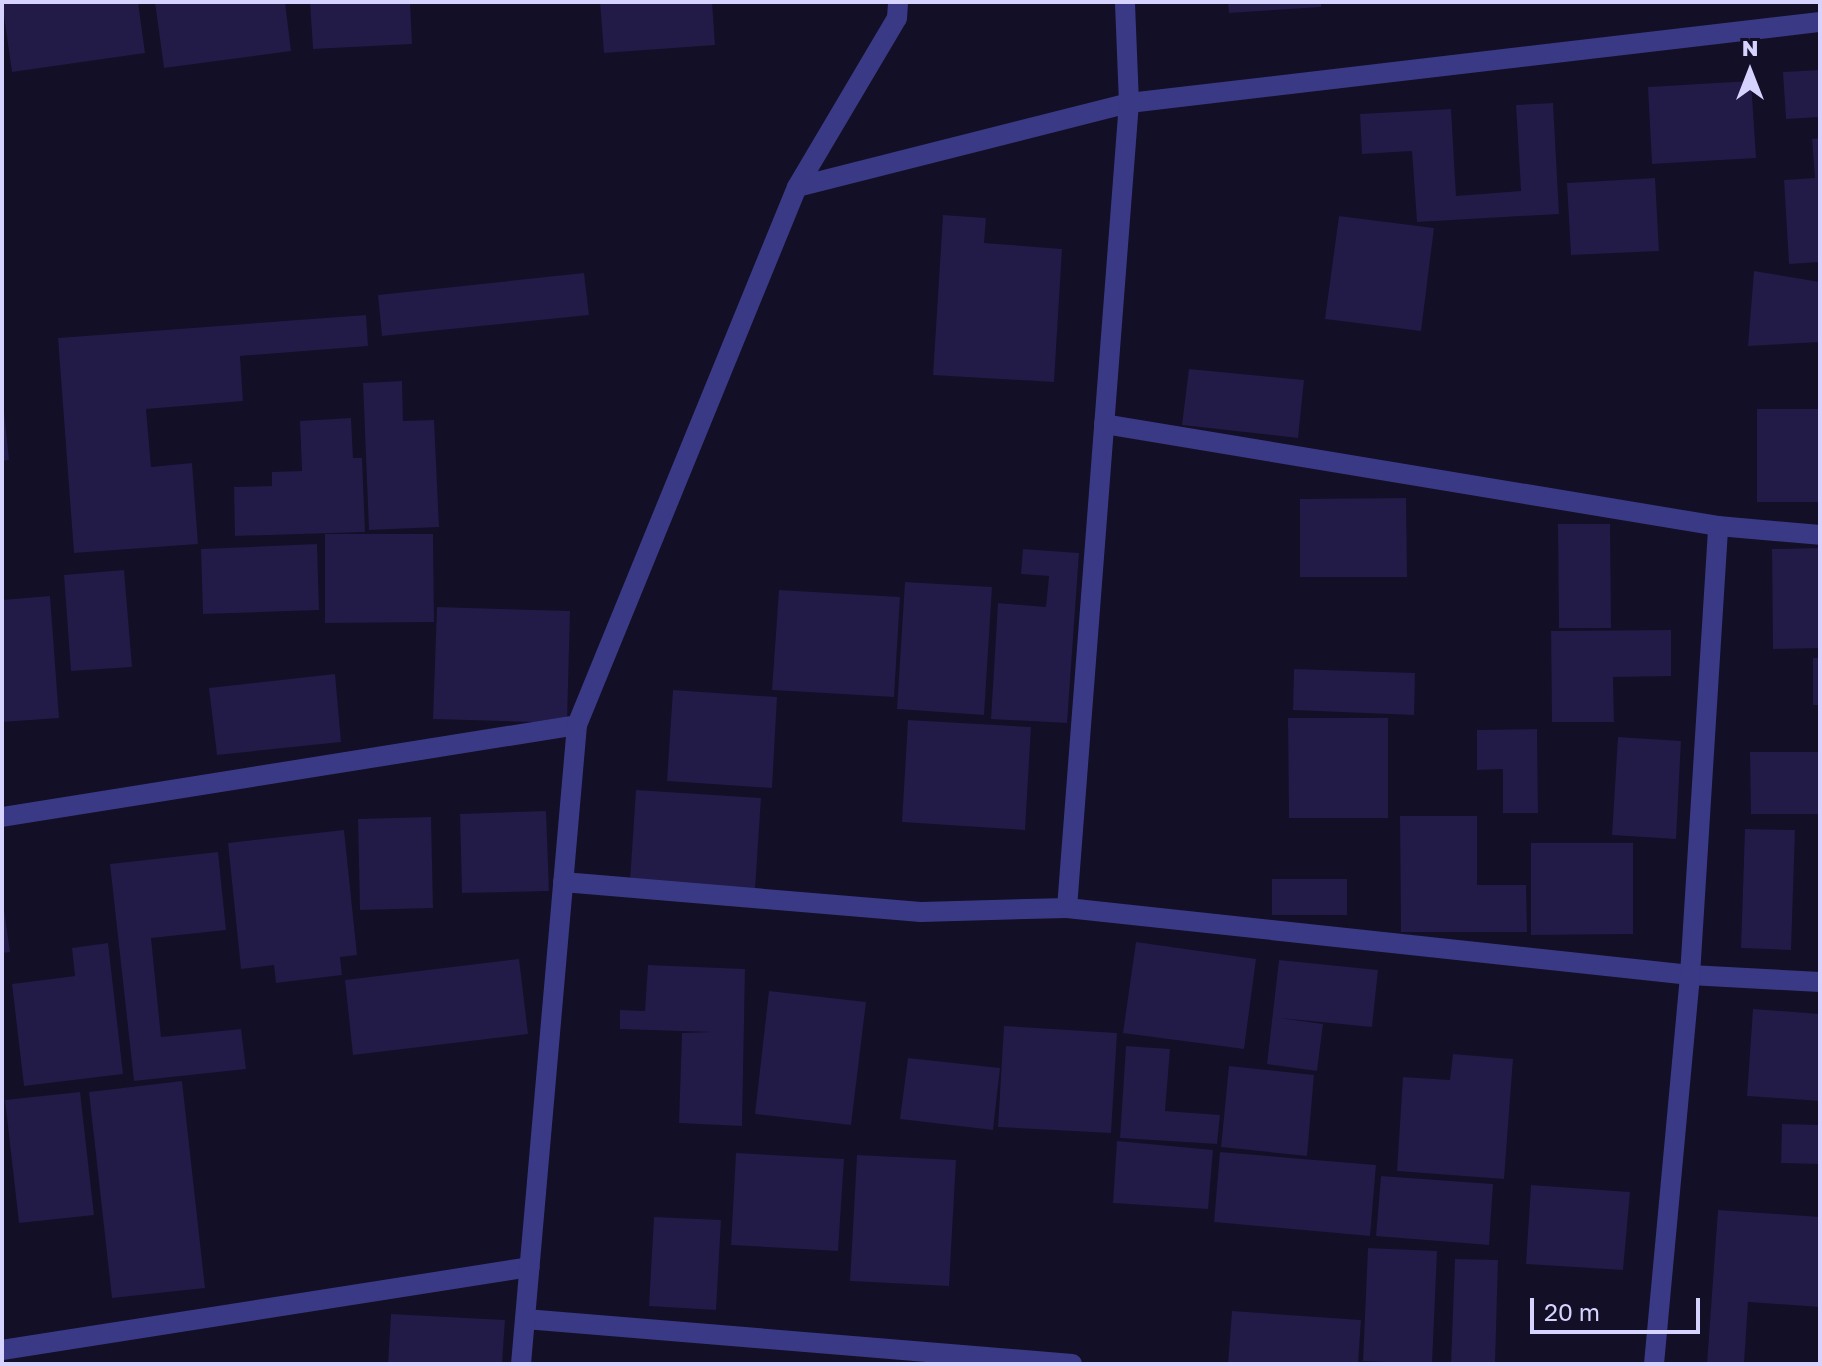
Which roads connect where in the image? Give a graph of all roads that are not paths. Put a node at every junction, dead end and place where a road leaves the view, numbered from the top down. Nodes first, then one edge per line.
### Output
1 (898, 2) edge
2 (1125, 2) edge
3 (1820, 22) edge
4 (1129, 103) junction
5 (797, 187) junction
6 (1104, 424) junction
7 (1718, 526) junction
8 (1820, 535) edge
9 (577, 725) junction
10 (2, 817) edge
11 (563, 882) junction
12 (1067, 908) junction
13 (1690, 975) junction
14 (1820, 982) edge
15 (530, 1267) junction
16 (525, 1319) junction
17 (2, 1350) edge
18 (521, 1364) edge
19 (1072, 1364) edge
20 (1654, 1364) edge

1 - 5 street
2 - 4 street
3 - 4 street
4 - 5 street
4 - 6 street
5 - 9 street
6 - 7 street
6 - 12 street
7 - 8 street
7 - 13 street
9 - 10 street
9 - 11 street
11 - 12 street
11 - 15 street
12 - 13 street
13 - 14 street
13 - 20 street
15 - 16 street
15 - 17 street
16 - 18 street
16 - 19 street

